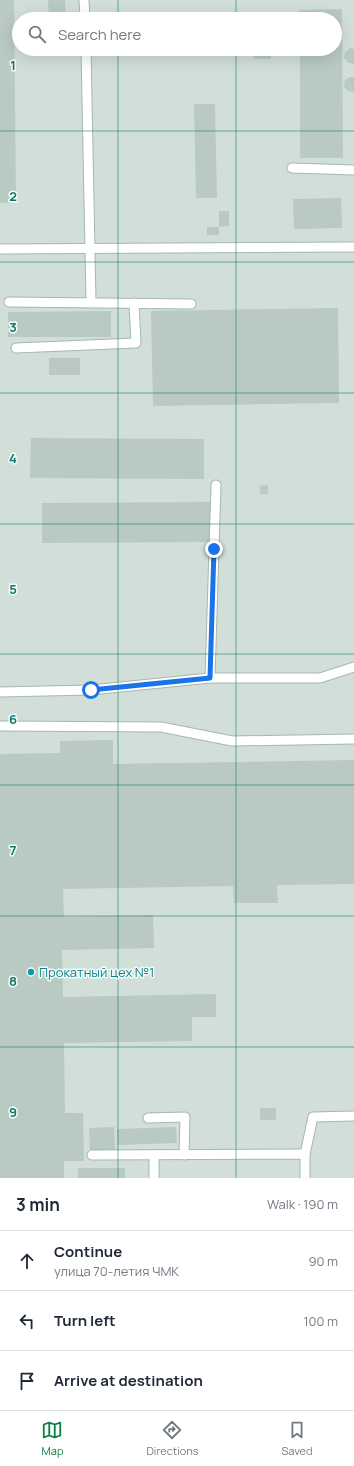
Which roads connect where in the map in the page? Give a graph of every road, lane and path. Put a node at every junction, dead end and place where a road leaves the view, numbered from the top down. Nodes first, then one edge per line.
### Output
1 (84, 0) edge
2 (85, 12) edge
3 (86, 56) edge
4 (292, 168) dead end
5 (354, 170) edge
6 (354, 247) edge
7 (0, 249) edge
8 (91, 249) junction
9 (9, 302) dead end
10 (91, 302) junction
11 (134, 303) junction
12 (191, 304) dead end
13 (16, 348) dead end
14 (216, 485) dead end
15 (354, 667) edge
16 (210, 678) junction
17 (0, 692) edge
18 (0, 726) edge
19 (354, 738) edge
20 (354, 1116) edge
21 (148, 1118) dead end
22 (305, 1154) junction
23 (92, 1155) dead end
24 (154, 1155) junction
25 (184, 1155) junction
26 (154, 1178) edge
27 (305, 1178) edge

1 - 2 street
3 - 8 street
4 - 5 street
6 - 8 street
7 - 8 street
8 - 10 street
9 - 10 street
10 - 11 street
11 - 12 street
11 - 13 street
14 - 16 street
15 - 16 street
16 - 17 street
18 - 19 street
20 - 22 street
21 - 25 street
22 - 25 street
22 - 27 street
23 - 24 street
24 - 25 street
24 - 26 street

